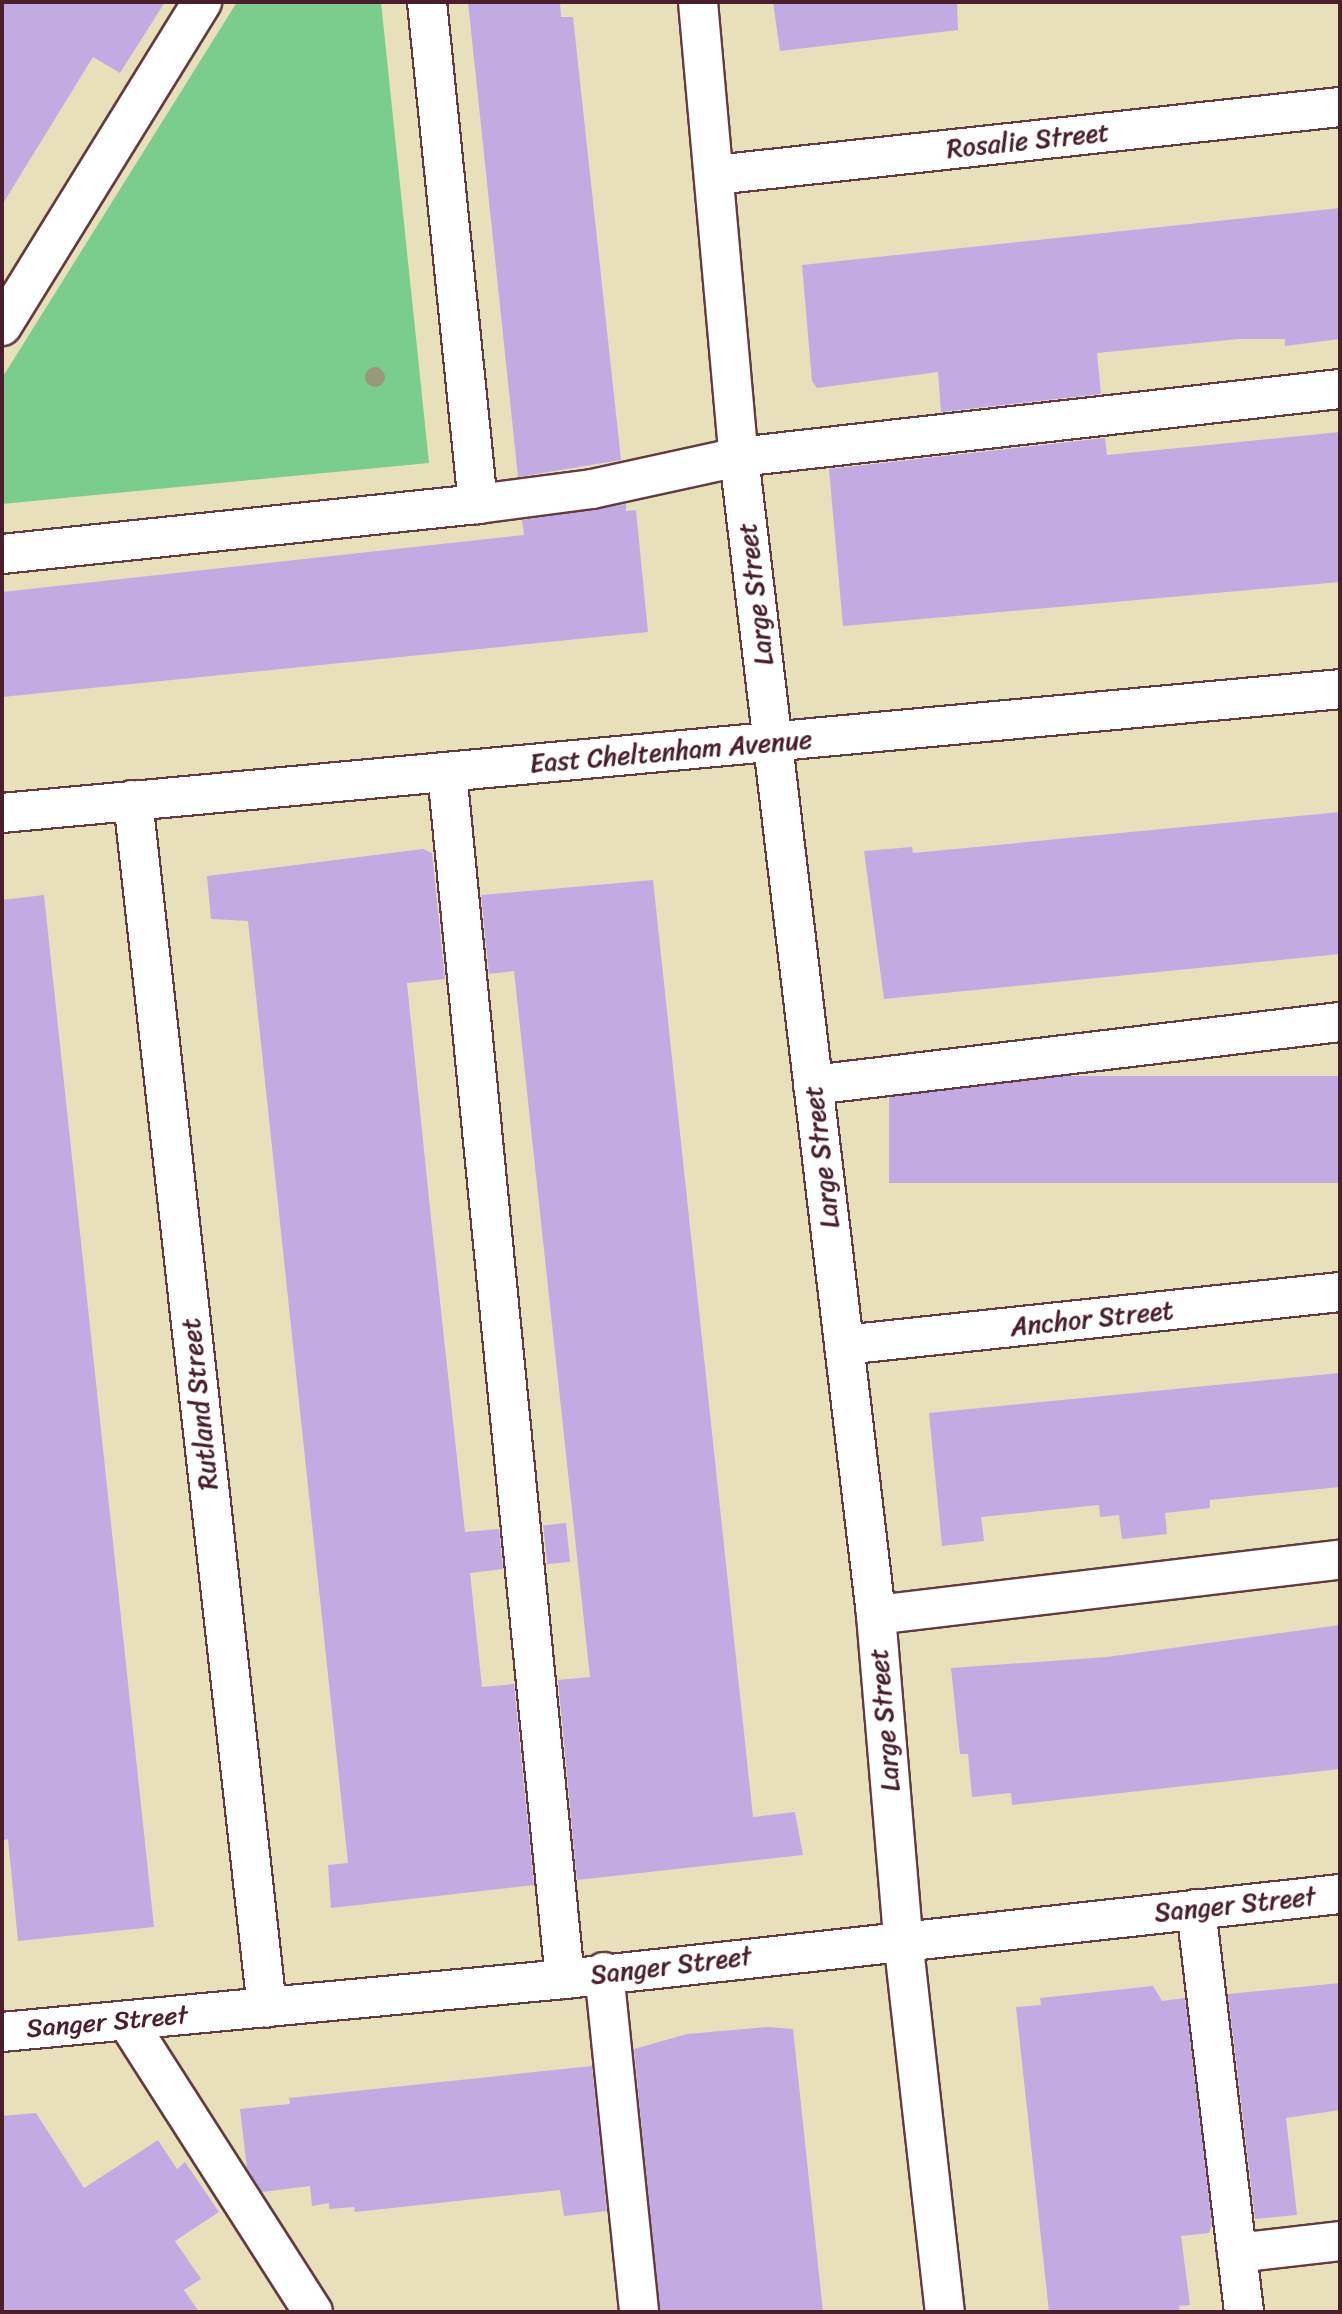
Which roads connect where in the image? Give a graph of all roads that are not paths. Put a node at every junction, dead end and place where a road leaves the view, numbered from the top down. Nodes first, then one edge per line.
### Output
1 (202, 2) edge
2 (427, 2) edge
3 (698, 2) edge
4 (1340, 107) edge
5 (715, 175) junction
6 (2, 326) edge
7 (1340, 389) edge
8 (739, 457) junction
9 (478, 504) junction
10 (2, 554) edge
11 (1340, 689) edge
12 (774, 743) junction
13 (447, 772) junction
14 (133, 800) junction
15 (2, 813) edge
16 (1340, 1022) edge
17 (813, 1085) junction
18 (1340, 1292) edge
19 (844, 1345) junction
20 (1340, 1560) edge
21 (876, 1615) junction
22 (1340, 1894) edge
23 (1196, 1909) junction
24 (902, 1939) junction
25 (604, 1972) junction
26 (565, 1979) junction
27 (267, 2008) junction
28 (127, 2021) junction
29 (2, 2032) edge
30 (1340, 2241) edge
31 (1237, 2253) junction
32 (313, 2312) edge
33 (639, 2312) edge
34 (944, 2312) edge
35 (1244, 2312) edge

1 - 6 street
2 - 9 street
3 - 5 street, Large Street
4 - 5 street, Rosalie Street
5 - 8 street, Large Street
7 - 8 street
8 - 9 street
8 - 12 street, Large Street
9 - 10 street
11 - 12 street, East Cheltenham Avenue
12 - 13 street, East Cheltenham Avenue
12 - 17 street, Large Street
13 - 14 street, East Cheltenham Avenue
13 - 26 street
14 - 15 street, East Cheltenham Avenue
14 - 27 street, Rutland Street
16 - 17 street
17 - 19 street, Large Street
18 - 19 street, Anchor Street
19 - 21 street, Large Street
20 - 21 street
21 - 24 street, Large Street
22 - 23 street, Sanger Street
23 - 24 street, Sanger Street
23 - 31 street
24 - 25 street, Sanger Street
24 - 34 street, Large Street
25 - 26 street, Sanger Street
25 - 33 street
26 - 27 street, Sanger Street
27 - 28 street, Sanger Street
28 - 29 street, Sanger Street
28 - 32 street
30 - 31 street
31 - 35 street

